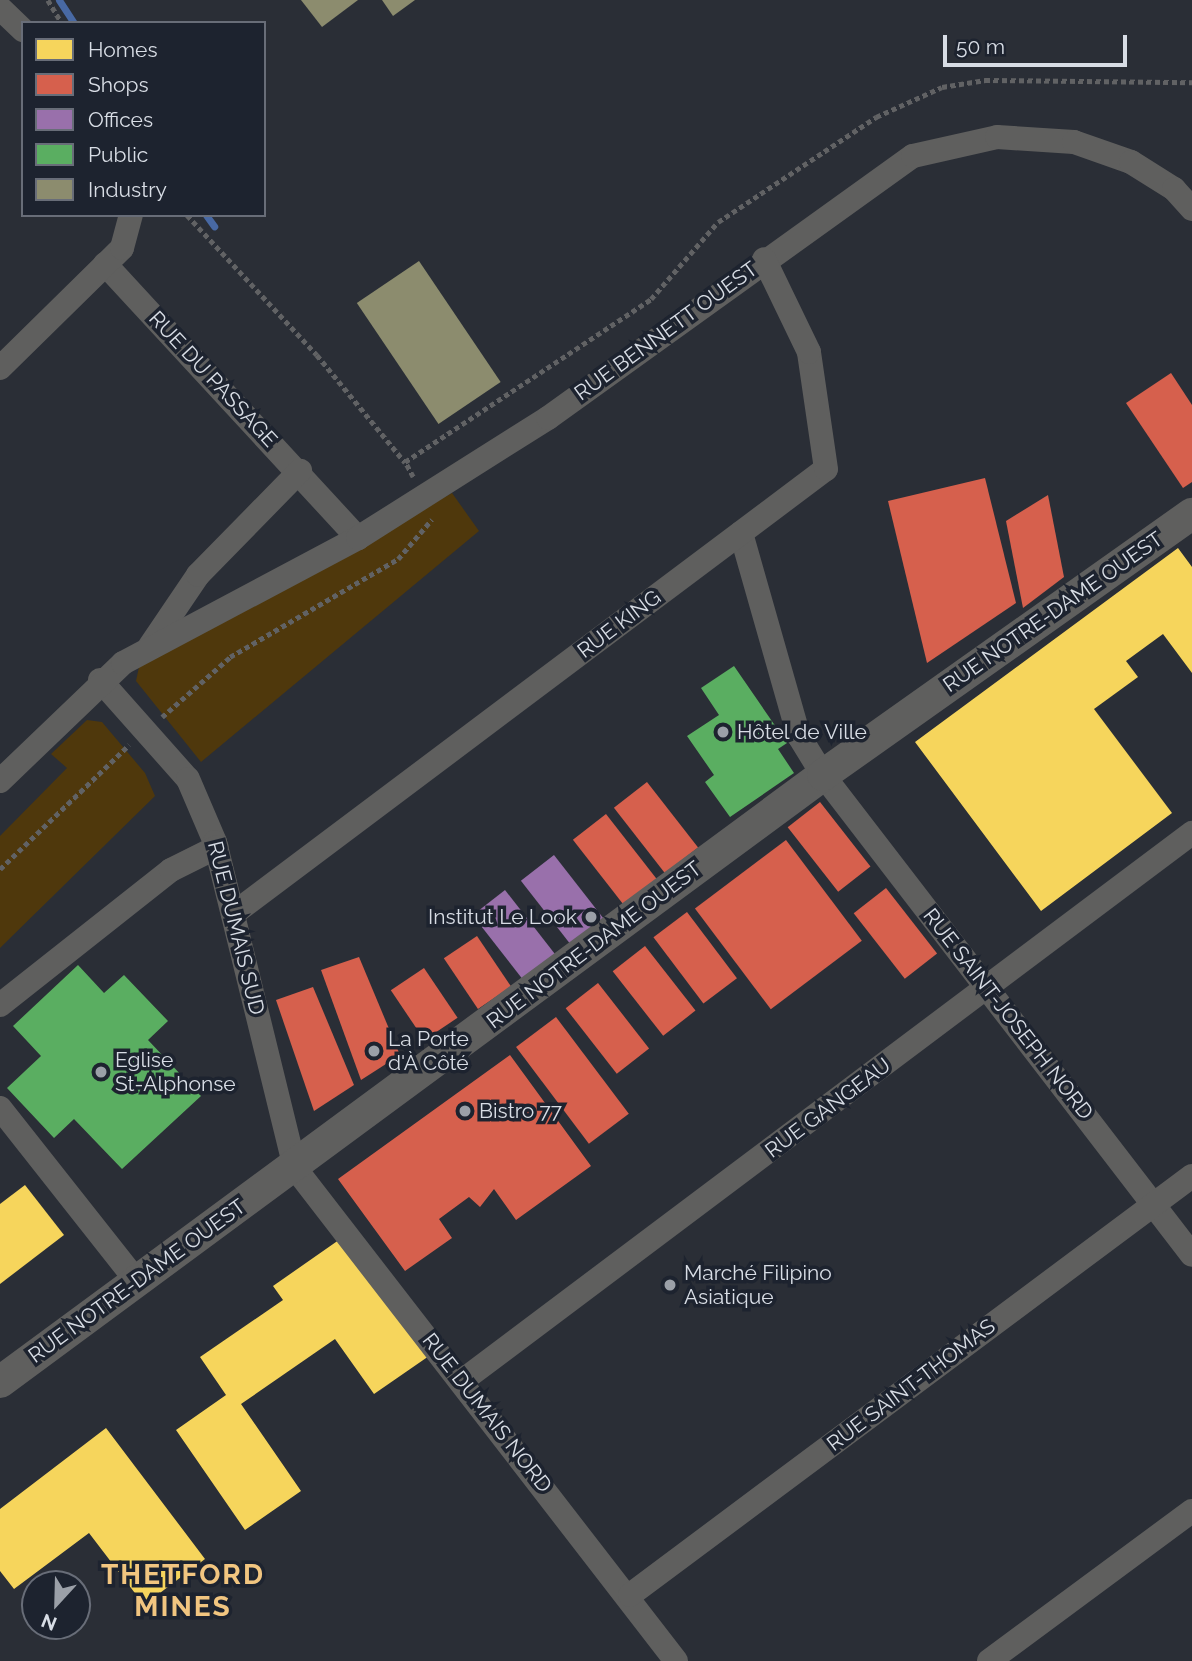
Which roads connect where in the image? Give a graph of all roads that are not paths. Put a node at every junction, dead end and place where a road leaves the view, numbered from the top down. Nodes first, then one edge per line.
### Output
1 (0, 8) edge
2 (21, 28) edge
3 (1192, 209) edge
4 (130, 217) edge
5 (764, 259) junction
6 (105, 264) junction
7 (0, 368) edge
8 (300, 471) junction
9 (1192, 514) edge
10 (741, 533) junction
11 (359, 538) junction
12 (150, 646) junction
13 (100, 680) junction
14 (822, 775) junction
15 (0, 781) edge
16 (1192, 833) edge
17 (217, 847) junction
18 (233, 914) junction
19 (989, 988) junction
20 (0, 1005) edge
21 (0, 1108) edge
22 (295, 1168) junction
23 (1192, 1176) edge
24 (1155, 1204) junction
25 (1192, 1255) edge
26 (136, 1280) junction
27 (462, 1381) junction
28 (0, 1382) edge
29 (1192, 1511) edge
30 (630, 1595) junction
31 (676, 1661) edge
32 (989, 1661) edge

1 - 2 street
3 - 5 street, RUE BENNETT OUEST
4 - 6 street
5 - 10 street, RUE KING
5 - 11 street, RUE BENNETT OUEST
6 - 7 street
6 - 8 street, RUE DU PASSAGE
8 - 11 street, RUE DU PASSAGE
8 - 12 street, RUE BENNETT OUEST
9 - 14 street, RUE NOTRE-DAME OUEST
10 - 14 street, RUE SAINT-JOSEPH NORD
10 - 18 street, RUE KING
11 - 12 street, RUE BENNETT OUEST
12 - 13 street, RUE BENNETT OUEST
13 - 15 street, RUE BENNETT OUEST
13 - 17 street, RUE DUMAIS SUD
14 - 19 street, RUE SAINT-JOSEPH NORD
14 - 22 street, RUE NOTRE-DAME OUEST
16 - 19 street, RUE GANGEAU
17 - 18 street, RUE DUMAIS SUD
17 - 20 street
18 - 22 street, RUE DUMAIS SUD
19 - 24 street, RUE SAINT-JOSEPH NORD
19 - 27 street, RUE GANGEAU
21 - 26 street
22 - 26 street, RUE NOTRE-DAME OUEST
22 - 27 street, RUE DUMAIS NORD
23 - 24 street, RUE SAINT-THOMAS
24 - 25 street, RUE SAINT-JOSEPH NORD
24 - 30 street, RUE SAINT-THOMAS
26 - 28 street, RUE NOTRE-DAME OUEST
27 - 30 street, RUE DUMAIS NORD
29 - 32 street
30 - 31 street, RUE DUMAIS NORD

